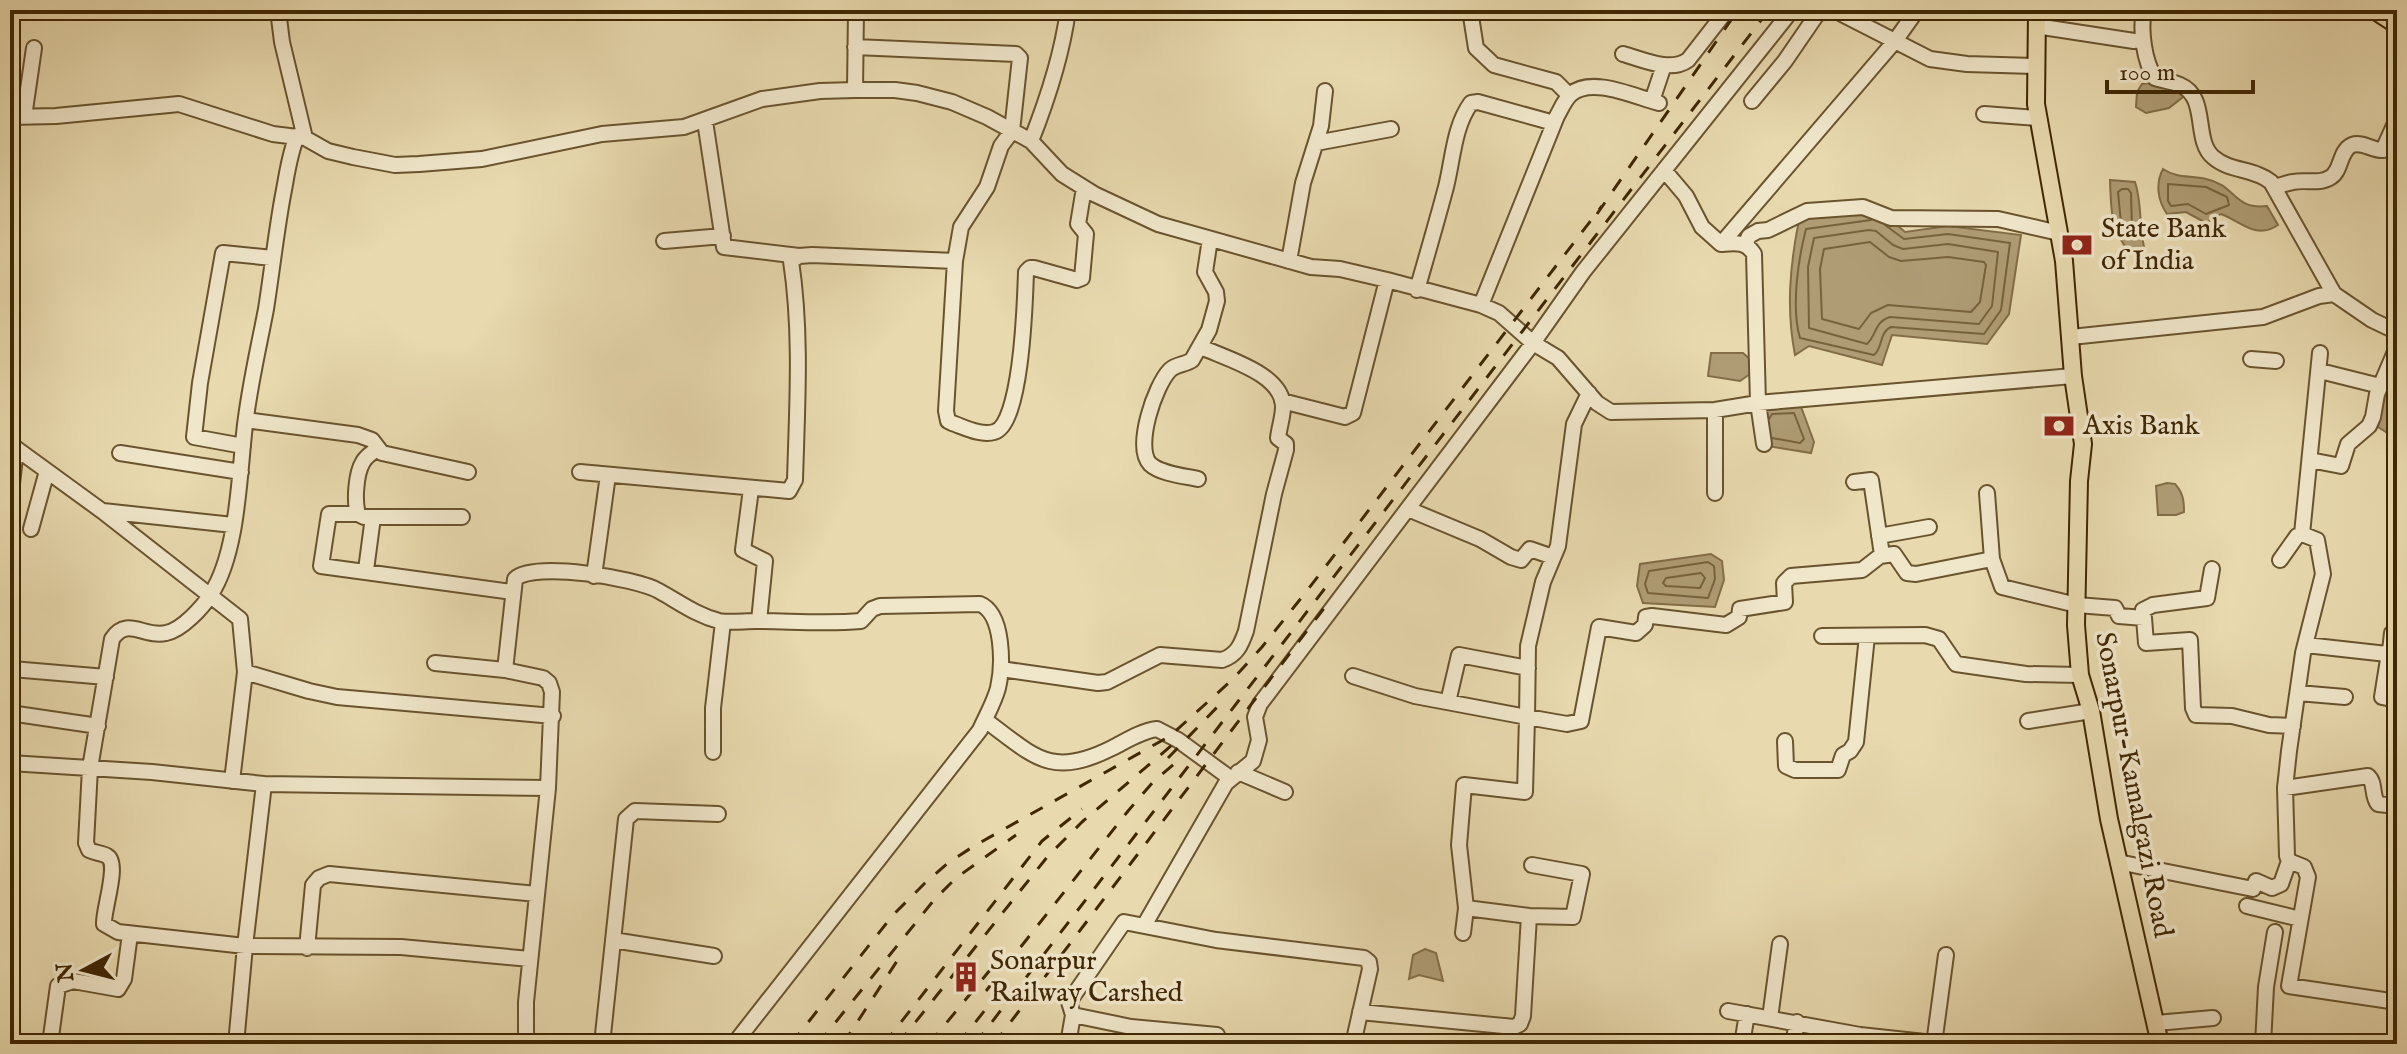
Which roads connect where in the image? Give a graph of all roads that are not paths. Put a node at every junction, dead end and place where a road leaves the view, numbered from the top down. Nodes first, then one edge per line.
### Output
1 (278, 10) edge
2 (856, 10) edge
3 (1068, 10) edge
4 (1470, 10) edge
5 (1727, 10) edge
6 (1792, 10) edge
7 (1820, 10) edge
8 (1834, 10) edge
9 (1917, 10) edge
10 (2144, 10) edge
11 (2374, 10) edge
12 (2036, 18) edge
13 (2397, 25) edge
14 (2143, 39) junction
15 (1895, 41) junction
16 (855, 47) junction
17 (34, 48) dead end
18 (1623, 54) dead end
19 (1664, 65) junction
20 (2035, 66) junction
21 (855, 90) junction
22 (1325, 91) dead end
23 (1569, 95) junction
24 (1752, 101) dead end
25 (1984, 114) dead end
26 (17, 117) edge
27 (2037, 118) junction
28 (2397, 119) edge
29 (705, 121) junction
30 (1554, 123) junction
31 (1391, 129) dead end
32 (1012, 131) junction
33 (301, 137) junction
34 (1031, 141) junction
35 (1316, 143) junction
36 (1664, 170) junction
37 (2274, 187) junction
38 (1084, 188) junction
39 (2059, 233) junction
40 (723, 236) junction
41 (1210, 239) junction
42 (664, 241) dead end
43 (1721, 244) junction
44 (1745, 245) junction
45 (799, 256) junction
46 (273, 258) junction
47 (955, 261) junction
48 (1289, 261) junction
49 (1387, 280) junction
50 (1417, 290) junction
51 (2334, 294) junction
52 (1481, 305) junction
53 (2397, 331) edge
54 (2071, 337) junction
55 (1533, 343) junction
56 (1201, 347) junction
57 (2397, 347) edge
58 (2320, 353) dead end
59 (2251, 359) dead end
60 (2276, 361) dead end
61 (2320, 371) junction
62 (2073, 376) junction
63 (2380, 386) junction
64 (1589, 393) junction
65 (1282, 401) junction
66 (1758, 403) junction
67 (1715, 410) junction
68 (246, 420) junction
69 (1764, 444) dead end
70 (13, 446) edge
71 (243, 446) junction
72 (377, 449) junction
73 (120, 453) dead end
74 (2310, 460) junction
75 (47, 471) junction
76 (241, 472) junction
77 (468, 472) dead end
78 (580, 472) dead end
79 (608, 475) junction
80 (1198, 479) dead end
81 (1854, 482) dead end
82 (751, 489) junction
83 (1715, 493) dead end
84 (1987, 493) dead end
85 (10, 502) edge
86 (1408, 509) junction
87 (102, 511) junction
88 (366, 515) junction
89 (462, 517) dead end
90 (233, 525) junction
91 (1929, 527) dead end
92 (31, 529) dead end
93 (2302, 534) junction
94 (1879, 536) junction
95 (1882, 555) junction
96 (1553, 557) junction
97 (1992, 559) junction
98 (2280, 560) dead end
99 (2212, 569) dead end
100 (366, 570) junction
101 (594, 576) junction
102 (512, 592) junction
103 (211, 595) junction
104 (2077, 605) junction
105 (2144, 618) junction
106 (759, 621) junction
107 (723, 622) junction
108 (2392, 633) dead end
109 (1822, 636) dead end
110 (1867, 636) junction
111 (2306, 645) junction
112 (2389, 653) junction
113 (435, 663) dead end
114 (1528, 668) junction
115 (12, 669) dead end
116 (1001, 669) junction
117 (505, 670) junction
118 (245, 672) junction
119 (2080, 675) junction
120 (1353, 676) dead end
121 (106, 677) junction
122 (2298, 693) junction
123 (2345, 697) dead end
124 (2397, 700) edge
125 (1448, 702) junction
126 (2091, 711) junction
127 (10, 713) edge
128 (553, 716) junction
129 (1527, 717) junction
130 (985, 720) junction
131 (2028, 721) dead end
132 (98, 726) junction
133 (2293, 726) junction
134 (1785, 741) dead end
135 (713, 752) dead end
136 (10, 763) edge
137 (90, 768) junction
138 (1234, 775) junction
139 (232, 781) junction
140 (264, 784) junction
141 (548, 788) junction
142 (2285, 788) junction
143 (1285, 792) dead end
144 (2397, 806) edge
145 (718, 814) dead end
146 (2289, 861) junction
147 (2118, 862) junction
148 (1532, 865) dead end
149 (2272, 888) junction
150 (537, 894) junction
151 (2304, 895) junction
152 (2247, 906) dead end
153 (1466, 908) junction
154 (1529, 916) junction
155 (2300, 919) junction
156 (1145, 924) junction
157 (2275, 932) dead end
158 (1463, 933) dead end
159 (130, 934) junction
160 (613, 940) junction
161 (1780, 944) dead end
162 (245, 946) junction
163 (307, 948) junction
164 (1946, 955) dead end
165 (714, 956) dead end
166 (530, 959) junction
167 (2397, 1002) edge
168 (1728, 1011) dead end
169 (1360, 1012) junction
170 (1747, 1014) junction
171 (1073, 1015) junction
172 (1770, 1018) junction
173 (2213, 1018) dead end
174 (1797, 1022) junction
175 (2156, 1023) junction
176 (1505, 1026) junction
177 (1217, 1035) dead end
178 (10, 1042) edge
179 (1934, 1043) edge
180 (51, 1044) edge
181 (236, 1044) edge
182 (526, 1044) edge
183 (602, 1044) edge
184 (734, 1044) edge
185 (1068, 1044) edge
186 (1353, 1044) edge
187 (1503, 1044) edge
188 (1742, 1044) edge
189 (1793, 1044) edge
190 (2160, 1044) edge
191 (2263, 1044) edge

1 - 33 street
2 - 16 street
3 - 34 street
4 - 23 street
5 - 19 street
6 - 36 street
7 - 24 street
8 - 15 street
9 - 15 street
10 - 14 street
11 - 13 main road
12 - 14 street
12 - 20 main road, Sonarpur-Kamalgazi Road
14 - 37 street
15 - 20 street
15 - 43 street
16 - 21 street
16 - 32 street
17 - 26 street
18 - 19 street
19 - 23 street
20 - 27 main road, Sonarpur-Kamalgazi Road
21 - 29 street
21 - 32 street
22 - 35 street
23 - 30 street
25 - 27 street
26 - 33 street
27 - 39 main road, Sonarpur-Kamalgazi Road
28 - 37 street
29 - 33 street
29 - 40 street
30 - 50 street
30 - 52 street
31 - 35 street
32 - 34 street
32 - 47 street
33 - 46 street
34 - 38 street
35 - 48 street
36 - 43 street
36 - 55 street
37 - 51 street
38 - 41 street
38 - 47 street
39 - 44 street
39 - 54 main road, Sonarpur-Kamalgazi Road
40 - 42 street
40 - 45 street
41 - 48 street
41 - 56 street
43 - 44 street
44 - 66 street
45 - 47 street
45 - 82 street
46 - 68 street
46 - 71 street
48 - 49 street
49 - 50 street
49 - 65 street
50 - 52 street
51 - 53 street
51 - 54 street
52 - 55 street
54 - 62 main road, Sonarpur-Kamalgazi Road
55 - 64 street
55 - 86 street
56 - 65 street
56 - 80 street
57 - 63 street
58 - 61 street
59 - 60 street
61 - 63 street
61 - 74 street
62 - 66 street
62 - 104 main road, Sonarpur-Kamalgazi Road
63 - 74 street
64 - 67 street
64 - 96 street
65 - 116 street
66 - 67 street
66 - 69 street
67 - 83 street
68 - 71 street
68 - 72 street
70 - 75 street
70 - 85 street
71 - 76 street
72 - 77 street
72 - 88 street
73 - 76 street
74 - 93 street
75 - 87 street
75 - 92 street
76 - 90 street
78 - 79 street
79 - 82 street
79 - 101 street
81 - 94 street
82 - 106 street
84 - 97 street
86 - 96 street
86 - 138 street
87 - 90 street
87 - 103 street
88 - 89 street
88 - 100 street
88 - 100 street
90 - 103 street
91 - 94 street
93 - 98 street
93 - 111 street
94 - 95 street
95 - 97 street
95 - 129 street
96 - 114 street
97 - 104 street
99 - 105 street
100 - 102 street
101 - 102 street
101 - 107 street
102 - 117 street
103 - 118 street
103 - 121 street
104 - 105 street
104 - 119 main road, Sonarpur-Kamalgazi Road
105 - 133 street
106 - 107 street
106 - 116 street
107 - 135 street
108 - 112 street
109 - 110 street
110 - 119 street
110 - 134 street
111 - 112 street
111 - 122 street
112 - 124 street
113 - 117 street
114 - 125 street
114 - 129 street
115 - 121 street
116 - 130 street
117 - 128 street
118 - 128 street
118 - 139 street
119 - 126 main road, Sonarpur-Kamalgazi Road
120 - 125 street
121 - 132 street
122 - 123 street
122 - 133 street
125 - 129 street
126 - 131 street
126 - 147 main road, Sonarpur-Kamalgazi Road
127 - 132 street
128 - 141 street
129 - 153 street
130 - 138 street
130 - 184 street
132 - 137 street
133 - 142 street
136 - 137 street
137 - 139 street
137 - 159 street
138 - 143 street
138 - 156 street
139 - 140 street
140 - 141 street
140 - 162 street
141 - 150 street
142 - 144 street
142 - 146 street
145 - 160 street
146 - 149 street
146 - 151 street
147 - 149 street
147 - 175 main road, Sonarpur-Kamalgazi Road
148 - 154 street
149 - 151 street
150 - 163 street
150 - 166 street
151 - 155 street
152 - 155 street
153 - 154 street
153 - 158 street
154 - 176 street
155 - 167 street
156 - 169 street
156 - 171 street
157 - 191 street
159 - 162 street
159 - 180 street
160 - 165 street
160 - 183 street
161 - 172 street
162 - 163 street
162 - 181 street
163 - 166 street
164 - 179 street
166 - 182 street
168 - 170 street
169 - 176 street
169 - 186 street
170 - 172 street
170 - 188 street
171 - 177 street
171 - 185 street
172 - 174 street
173 - 175 street
174 - 179 street
174 - 189 street
175 - 190 main road, Sonarpur-Kamalgazi Road
176 - 187 street
178 - 180 street

